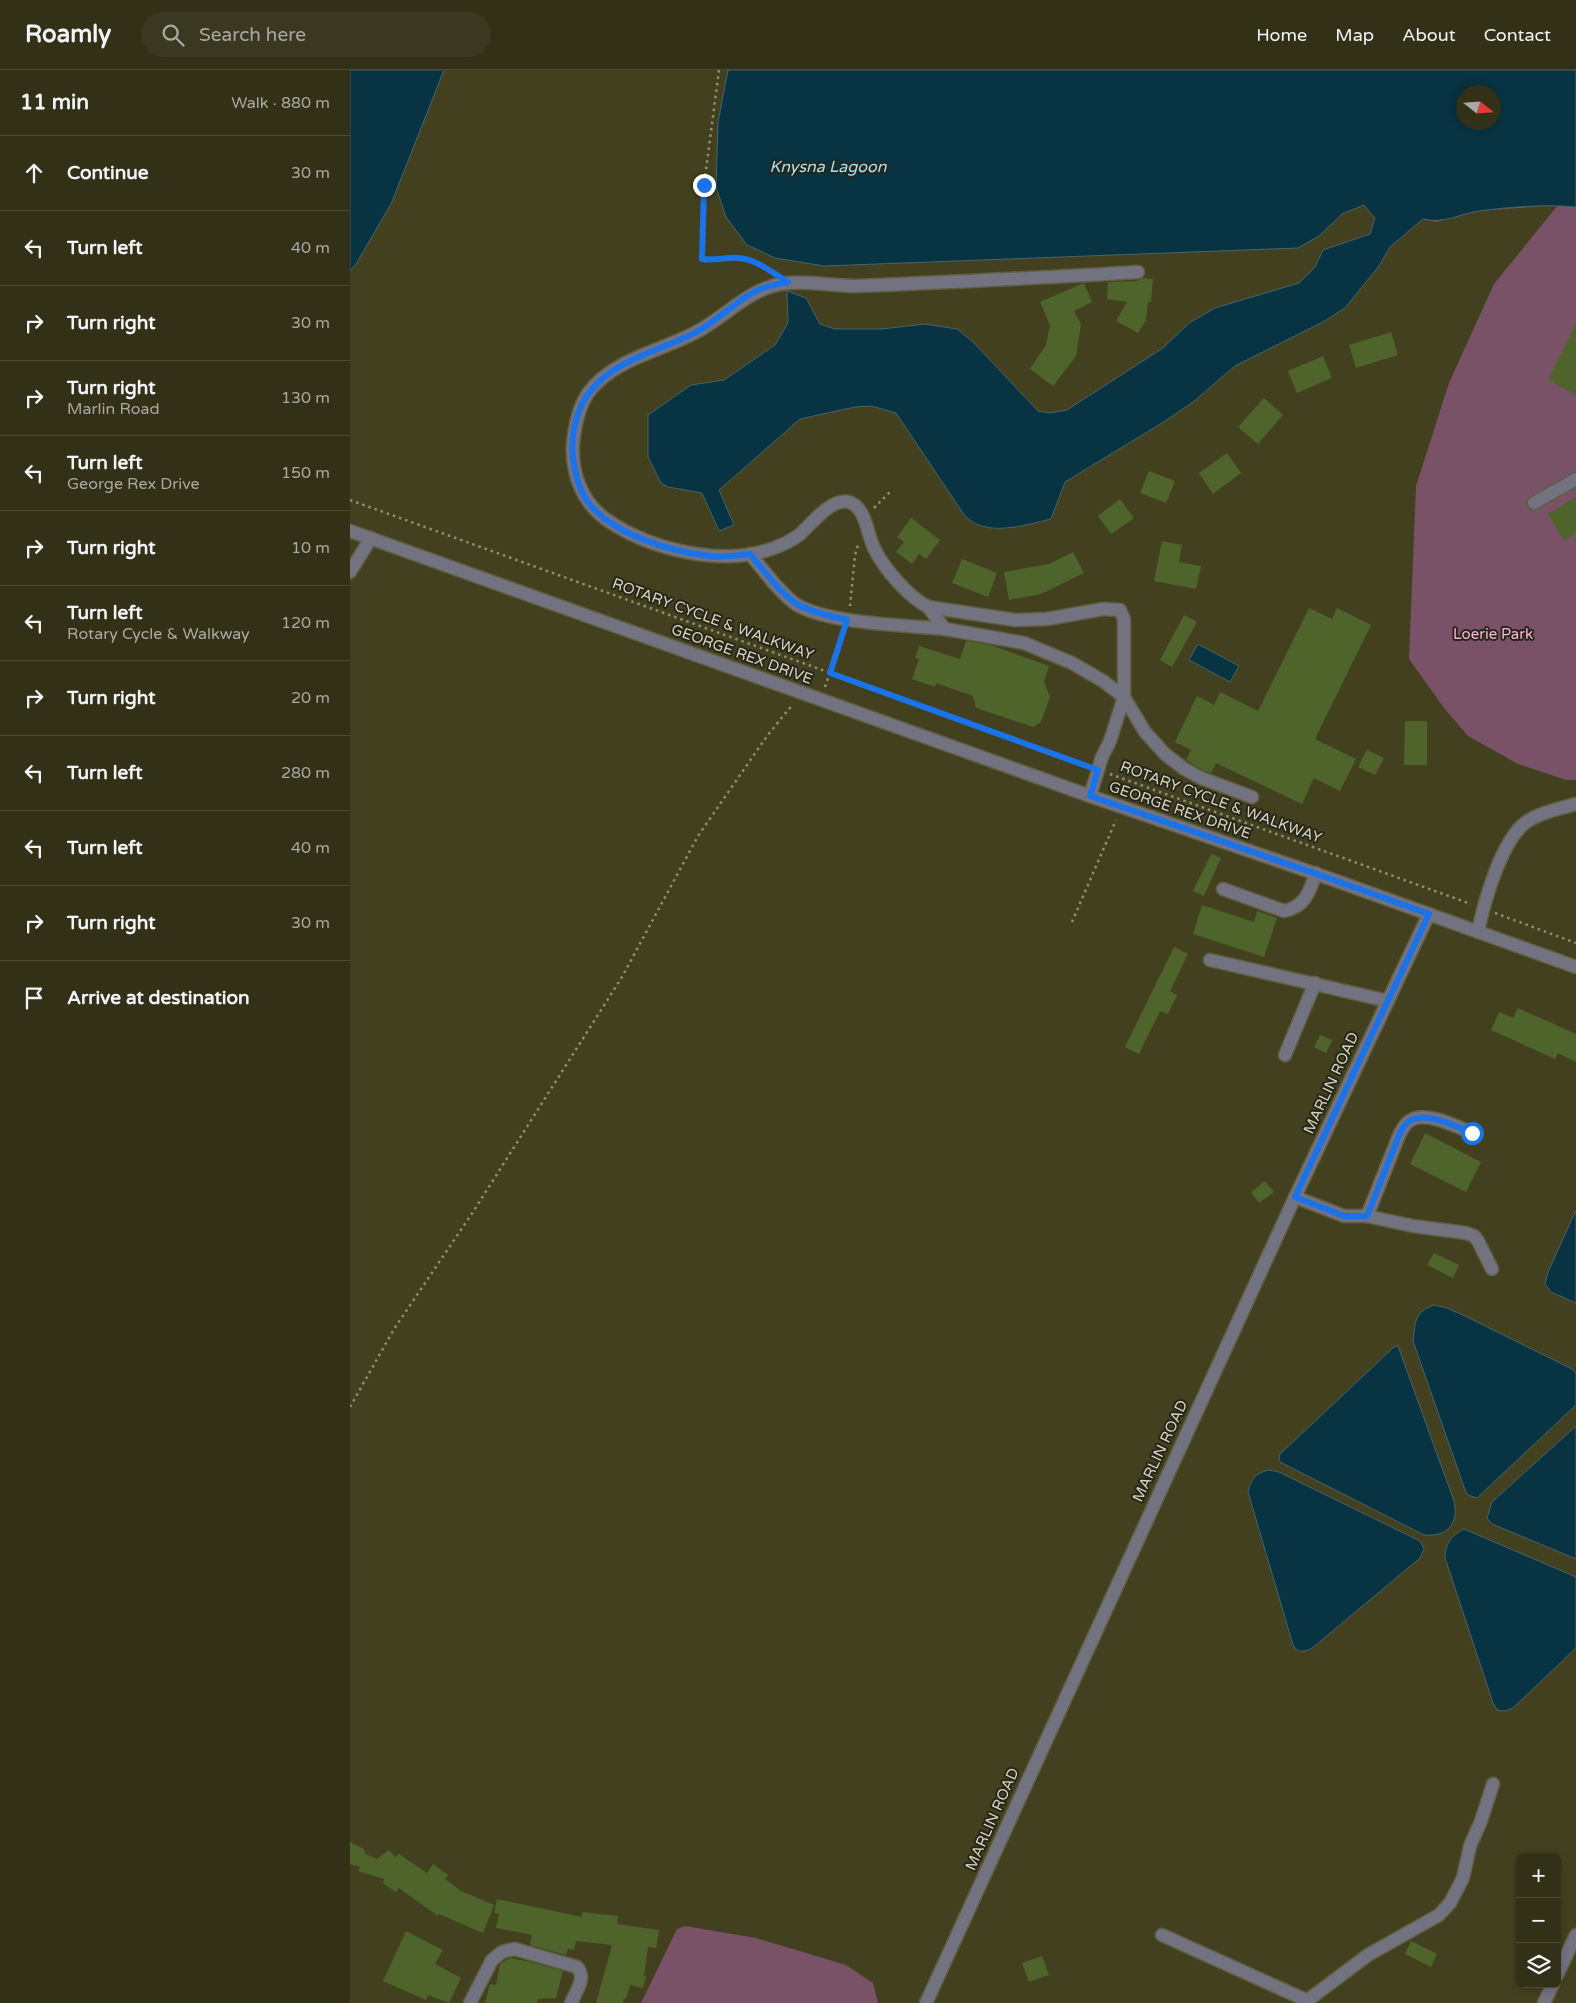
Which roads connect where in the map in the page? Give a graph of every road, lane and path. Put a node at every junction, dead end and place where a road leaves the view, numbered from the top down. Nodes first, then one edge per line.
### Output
1 (719, 70) edge
2 (1138, 272) dead end
3 (788, 282) junction
4 (1576, 478) edge
5 (890, 492) dead end
6 (350, 500) edge
7 (1534, 503) dead end
8 (865, 522) junction
9 (350, 531) edge
10 (371, 538) junction
11 (750, 554) junction
12 (350, 572) edge
13 (928, 607) junction
14 (847, 620) junction
15 (945, 629) junction
16 (830, 673) junction
17 (802, 693) junction
18 (1124, 698) junction
19 (822, 701) junction
20 (1098, 770) junction
21 (1090, 796) junction
22 (1252, 797) dead end
23 (1576, 804) edge
24 (1122, 806) junction
25 (1316, 873) junction
26 (1223, 889) dead end
27 (1483, 908) junction
28 (1429, 914) junction
29 (1072, 922) dead end
30 (1478, 932) junction
31 (1576, 942) edge
32 (1210, 960) dead end
33 (1576, 967) edge
34 (1316, 983) junction
35 (1388, 1001) junction
36 (1284, 1055) dead end
37 (1472, 1133) dead end
38 (1295, 1197) junction
39 (1367, 1216) junction
40 (1492, 1268) dead end
41 (350, 1407) edge
42 (1492, 1784) dead end
43 (1162, 1935) dead end
44 (1576, 1935) edge
45 (1561, 1967) edge
46 (1551, 1988) edge
47 (1305, 2002) edge
48 (470, 2003) edge
49 (571, 2003) edge
50 (926, 2003) edge
51 (1544, 2003) edge

1 - 3 path
2 - 3 street
3 - 11 street
4 - 7 street
5 - 8 path
6 - 16 path, ROTARY CYCLE & WALKWAY
8 - 11 street
8 - 13 street
8 - 14 path
9 - 10 street, GEORGE REX DRIVE
10 - 12 street
10 - 17 street, GEORGE REX DRIVE
11 - 14 street
13 - 15 street
13 - 18 street
14 - 15 street
14 - 16 path
15 - 18 street
16 - 19 path
16 - 20 path, ROTARY CYCLE & WALKWAY
17 - 19 street, GEORGE REX DRIVE
17 - 41 path
18 - 20 street
18 - 22 street
19 - 21 street, GEORGE REX DRIVE
20 - 21 street
20 - 27 path, ROTARY CYCLE & WALKWAY
21 - 24 street, GEORGE REX DRIVE
23 - 27 street
24 - 25 street, GEORGE REX DRIVE
24 - 29 path
25 - 26 street
25 - 28 street, GEORGE REX DRIVE
27 - 30 street
27 - 31 path, ROTARY CYCLE & WALKWAY
28 - 30 street, GEORGE REX DRIVE
28 - 35 street, MARLIN ROAD
30 - 33 street, GEORGE REX DRIVE
32 - 34 street
34 - 35 street
34 - 36 street
35 - 38 street, MARLIN ROAD
37 - 39 street
38 - 39 street
38 - 50 street, MARLIN ROAD
39 - 40 street
42 - 47 street
43 - 47 street
44 - 45 street
46 - 51 street
48 - 49 street

